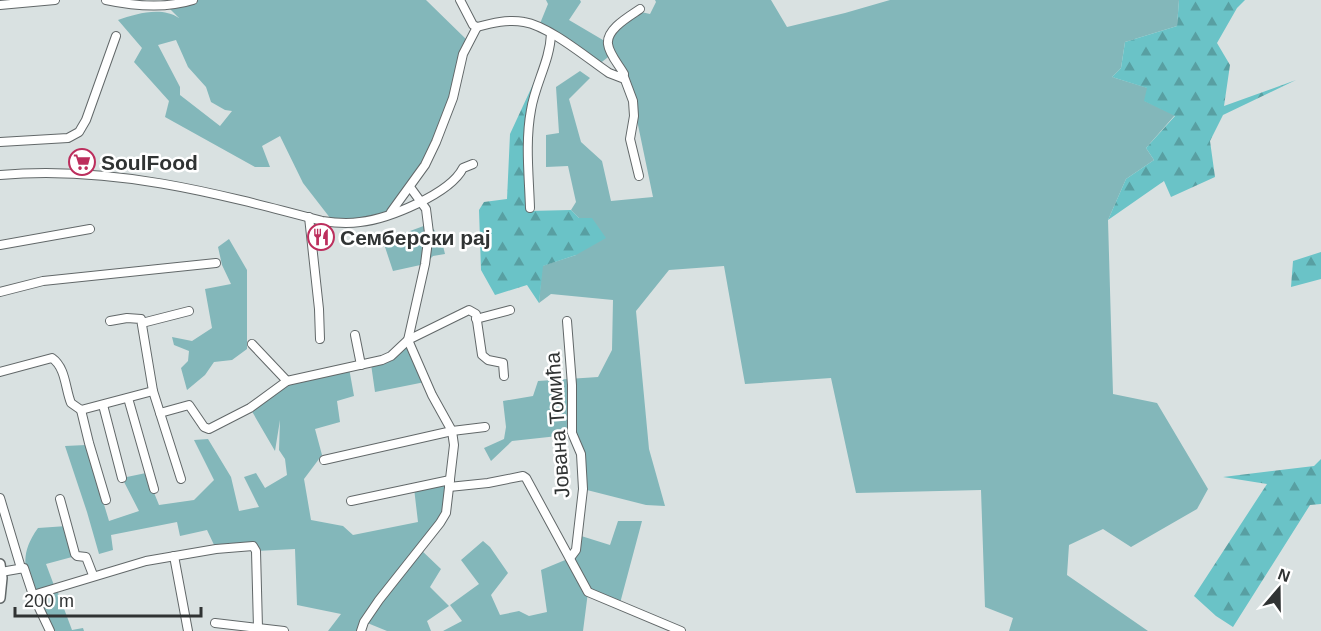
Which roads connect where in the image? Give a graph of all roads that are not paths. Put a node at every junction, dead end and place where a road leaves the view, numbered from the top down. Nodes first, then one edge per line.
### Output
1 (55, 0) edge
2 (106, 0) edge
3 (193, 0) edge
4 (460, 0) edge
5 (0, 5) edge
6 (640, 9) dead end
7 (477, 27) junction
8 (551, 34) junction
9 (116, 36) dead end
10 (624, 77) junction
11 (0, 142) edge
12 (473, 164) dead end
13 (0, 175) edge
14 (639, 176) dead end
15 (410, 187) junction
16 (422, 201) junction
17 (530, 208) dead end
18 (390, 214) junction
19 (309, 217) junction
20 (90, 229) dead end
21 (0, 244) edge
22 (216, 263) dead end
23 (0, 292) edge
24 (510, 310) dead end
25 (189, 311) dead end
26 (476, 319) junction
27 (110, 321) dead end
28 (567, 321) dead end
29 (142, 323) junction
30 (355, 335) dead end
31 (320, 339) dead end
32 (408, 340) junction
33 (252, 344) dead end
34 (361, 365) junction
35 (0, 372) edge
36 (504, 376) dead end
37 (287, 381) junction
38 (153, 391) junction
39 (128, 398) junction
40 (104, 405) junction
41 (81, 410) junction
42 (160, 413) junction
43 (485, 427) dead end
44 (452, 431) junction
45 (324, 460) dead end
46 (122, 478) dead end
47 (181, 479) dead end
48 (450, 484) junction
49 (154, 489) dead end
50 (0, 498) edge
51 (60, 499) dead end
52 (106, 500) dead end
53 (351, 501) dead end
54 (174, 556) junction
55 (570, 558) junction
56 (21, 567) junction
57 (1, 568) edge
58 (93, 575) junction
59 (33, 595) junction
60 (0, 598) edge
61 (215, 623) dead end
62 (258, 628) junction
63 (50, 631) edge
64 (188, 631) edge
65 (284, 631) edge
66 (361, 631) edge
67 (681, 631) edge

1 - 5 street
2 - 3 street
4 - 7 street
6 - 10 street
7 - 8 street
7 - 15 street
8 - 10 street
8 - 17 street
9 - 11 street
10 - 14 street
12 - 16 street
13 - 19 street
15 - 16 street
15 - 18 street
16 - 18 street
16 - 32 street
18 - 19 street
19 - 31 street
20 - 21 street
22 - 23 street
24 - 26 street
25 - 29 street
26 - 32 street
26 - 36 street
27 - 29 street
28 - 55 street, Јована Томића
29 - 38 street
30 - 34 street
32 - 34 street
32 - 44 street
33 - 37 street
34 - 37 street
35 - 41 street
37 - 42 street
38 - 39 street
38 - 42 street
39 - 40 street
39 - 49 street
40 - 41 street
40 - 46 street
41 - 52 street
42 - 47 street
43 - 44 street
44 - 45 street
44 - 48 street
48 - 53 street
48 - 55 street
48 - 66 street
50 - 56 street
51 - 58 street
54 - 58 street
54 - 62 street
54 - 64 street
55 - 67 street
56 - 57 street
56 - 59 street
57 - 60 street
58 - 59 street
59 - 63 street
61 - 62 street
62 - 65 street

